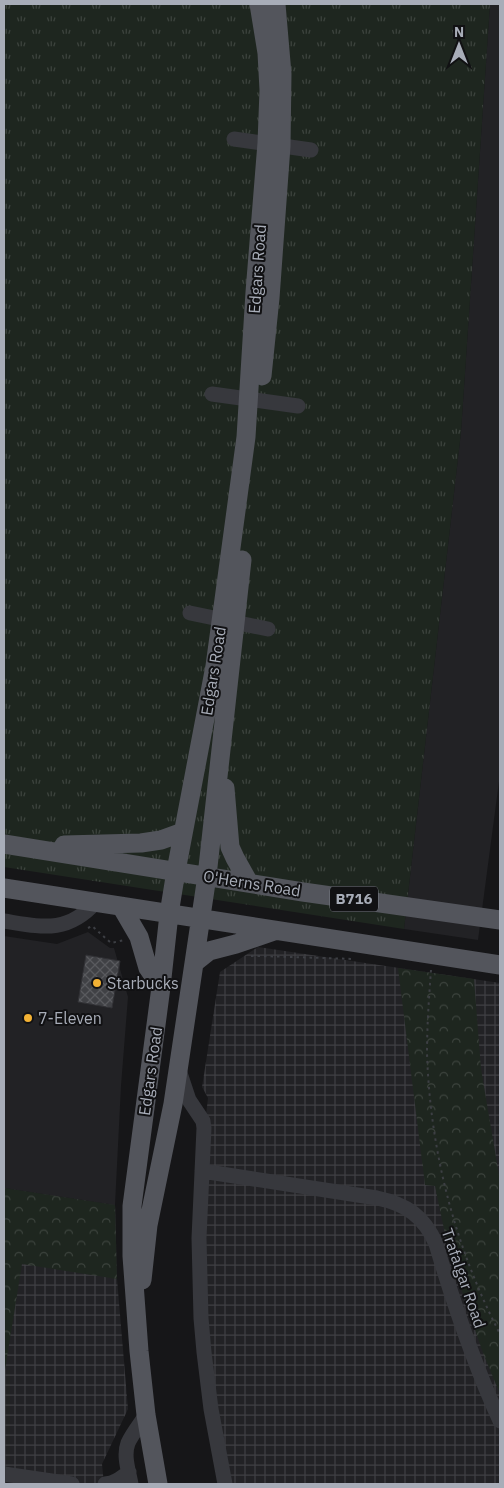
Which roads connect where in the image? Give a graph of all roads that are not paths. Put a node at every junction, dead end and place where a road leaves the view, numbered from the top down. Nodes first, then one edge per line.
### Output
1 (259, 4) edge
2 (276, 4) edge
3 (234, 139) dead end
4 (274, 144) junction
5 (311, 150) dead end
6 (212, 394) dead end
7 (254, 399) junction
8 (298, 406) dead end
9 (190, 613) dead end
10 (228, 621) junction
11 (268, 629) dead end
12 (221, 749) junction
13 (183, 832) junction
14 (8, 845) edge
15 (176, 871) junction
16 (208, 876) junction
17 (249, 883) junction
18 (4, 888) edge
19 (96, 902) junction
20 (121, 906) junction
21 (169, 914) junction
22 (201, 919) junction
23 (500, 920) edge
24 (4, 921) edge
25 (278, 930) junction
26 (194, 963) junction
27 (500, 965) edge
28 (161, 988) junction
29 (178, 1069) junction
30 (202, 1171) junction
31 (138, 1336) junction
32 (146, 1415) junction
33 (500, 1421) edge
34 (4, 1474) edge
35 (130, 1478) edge
36 (72, 1484) edge
37 (105, 1484) edge
38 (158, 1484) edge
39 (225, 1484) edge

1 - 4 main road, Edgars Road
2 - 4 main road, Edgars Road
3 - 4 street
4 - 5 street
4 - 7 main road, Edgars Road
6 - 7 street
7 - 8 street
7 - 10 main road, Edgars Road
9 - 10 street
10 - 11 street
10 - 12 main road, Edgars Road
10 - 13 main road, Edgars Road
12 - 16 main road, Edgars Road
12 - 17 main road
13 - 14 main road
13 - 15 main road, Edgars Road
14 - 15 main road, O'Herns Road / B716
15 - 16 main road, O'Herns Road / B716
15 - 21 main road, Edgars Road
16 - 17 main road, O'Herns Road / B716
16 - 22 main road, Edgars Road
17 - 23 main road, O'Herns Road / B716
18 - 19 main road
19 - 20 main road
19 - 24 street
20 - 21 main road
20 - 28 main road
21 - 22 main road
21 - 28 main road, Edgars Road
22 - 25 main road
22 - 26 main road, Edgars Road
25 - 26 main road
25 - 27 main road
26 - 29 main road, Edgars Road
28 - 31 main road, Edgars Road
29 - 30 street
29 - 31 main road, Edgars Road
30 - 33 street, Trafalgar Road
30 - 39 street
31 - 32 main road, Edgars Road
32 - 35 street
32 - 38 main road, Edgars Road
34 - 36 street
35 - 37 street

